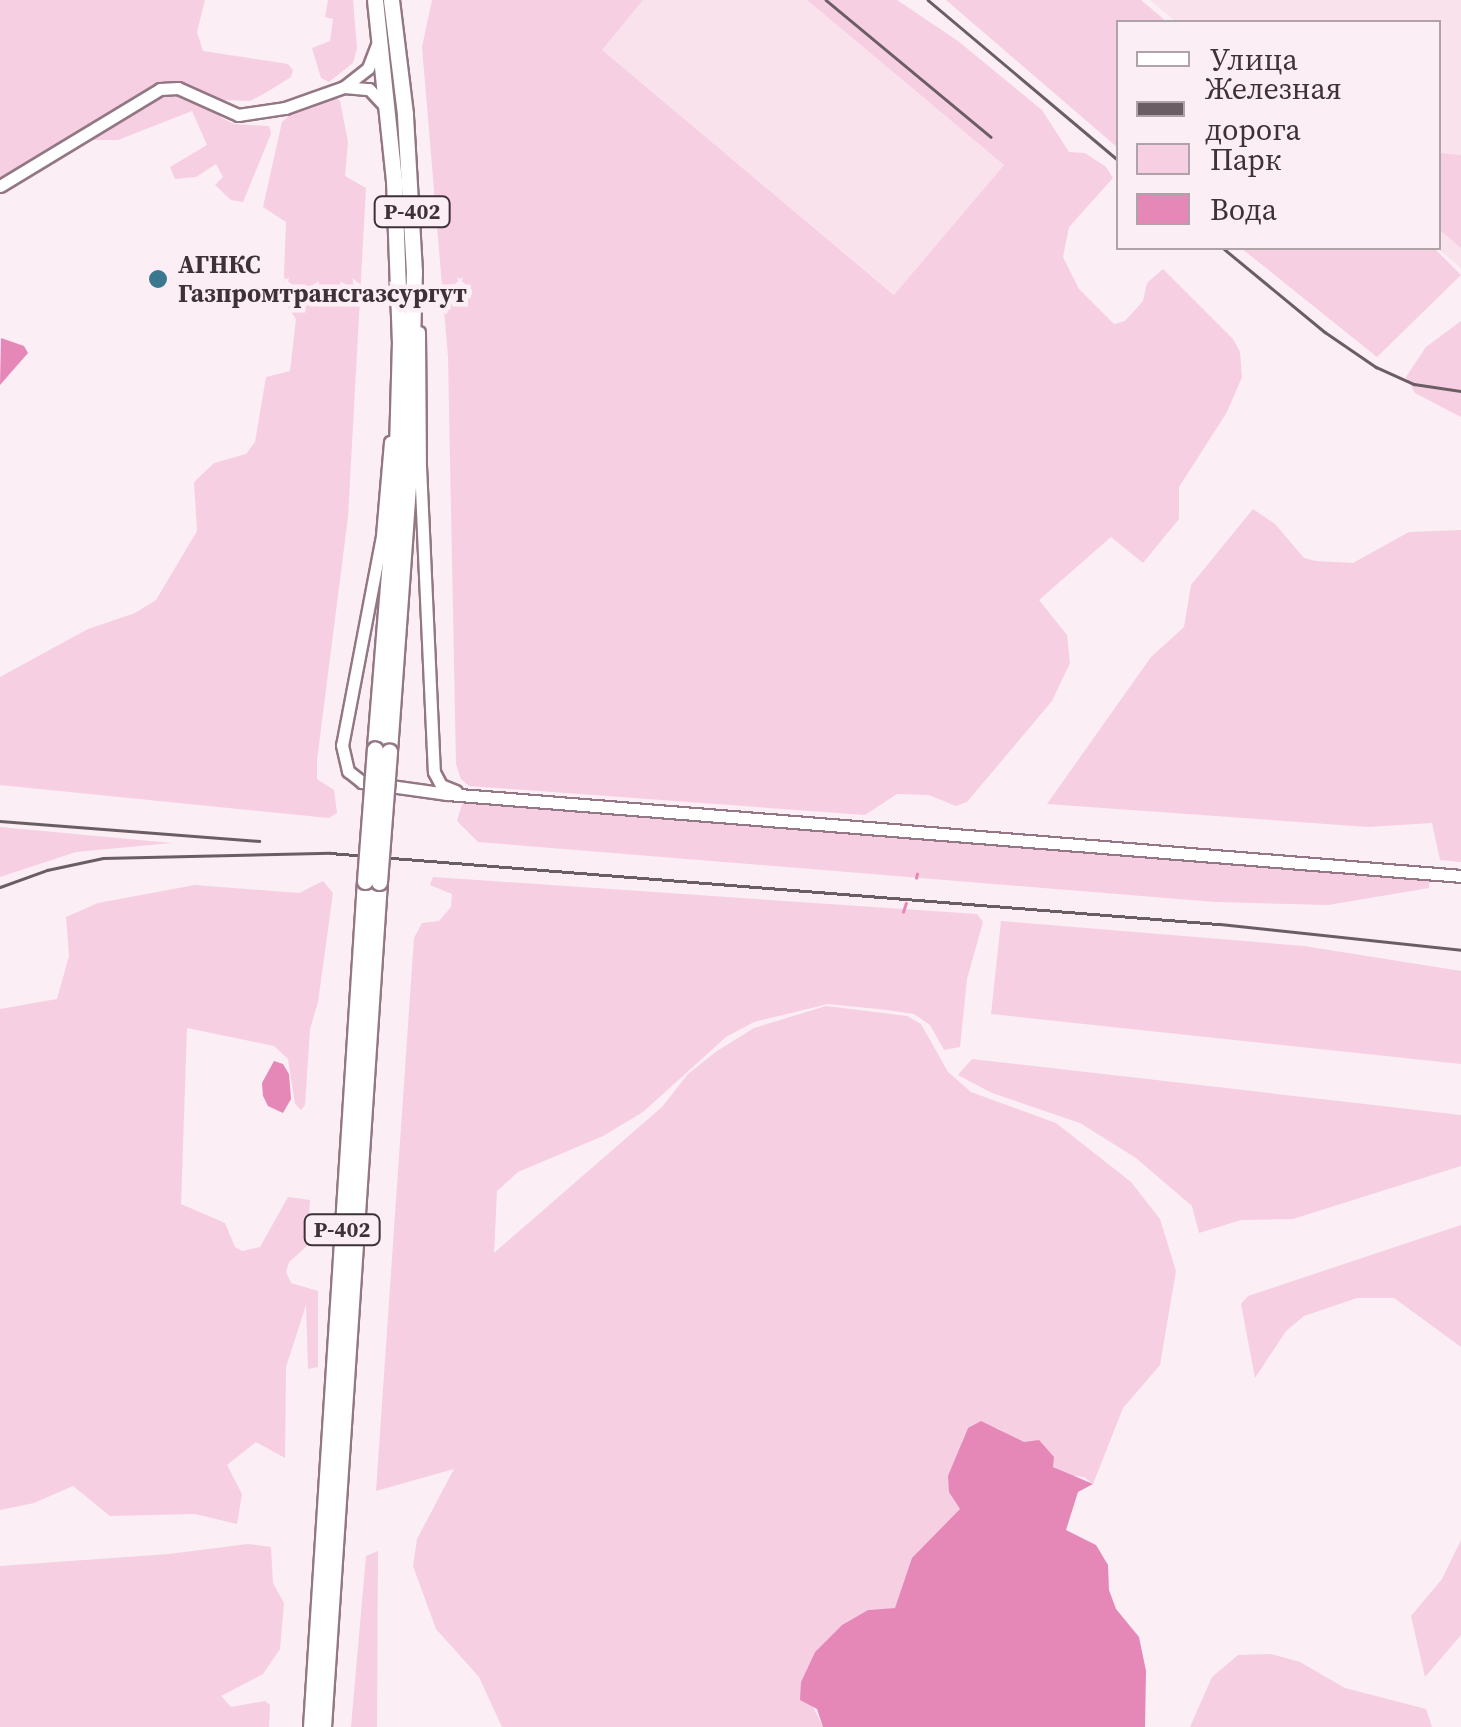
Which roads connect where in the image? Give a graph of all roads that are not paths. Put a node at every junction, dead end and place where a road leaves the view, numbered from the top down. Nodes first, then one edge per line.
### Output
1 (375, 0) edge
2 (392, 0) edge
3 (378, 28) junction
4 (393, 83) junction
5 (344, 87) junction
6 (388, 113) junction
7 (0, 186) edge
8 (406, 271) junction
9 (434, 772) junction
10 (400, 789) junction
11 (484, 796) junction
12 (1461, 876) edge
13 (372, 882) junction
14 (311, 1727) edge
15 (323, 1727) edge

1 - 3 main road
2 - 4 main road
3 - 4 main road
3 - 5 street
4 - 6 main road, Р-402
4 - 8 main road, Р-402
5 - 6 street
5 - 7 street
6 - 8 main road, Р-402
8 - 9 street
8 - 10 street
8 - 13 main road, Р-402, bridge
9 - 10 street
9 - 11 street
10 - 11 street
11 - 12 street
13 - 14 main road, Р-402
13 - 15 main road, Р-402

